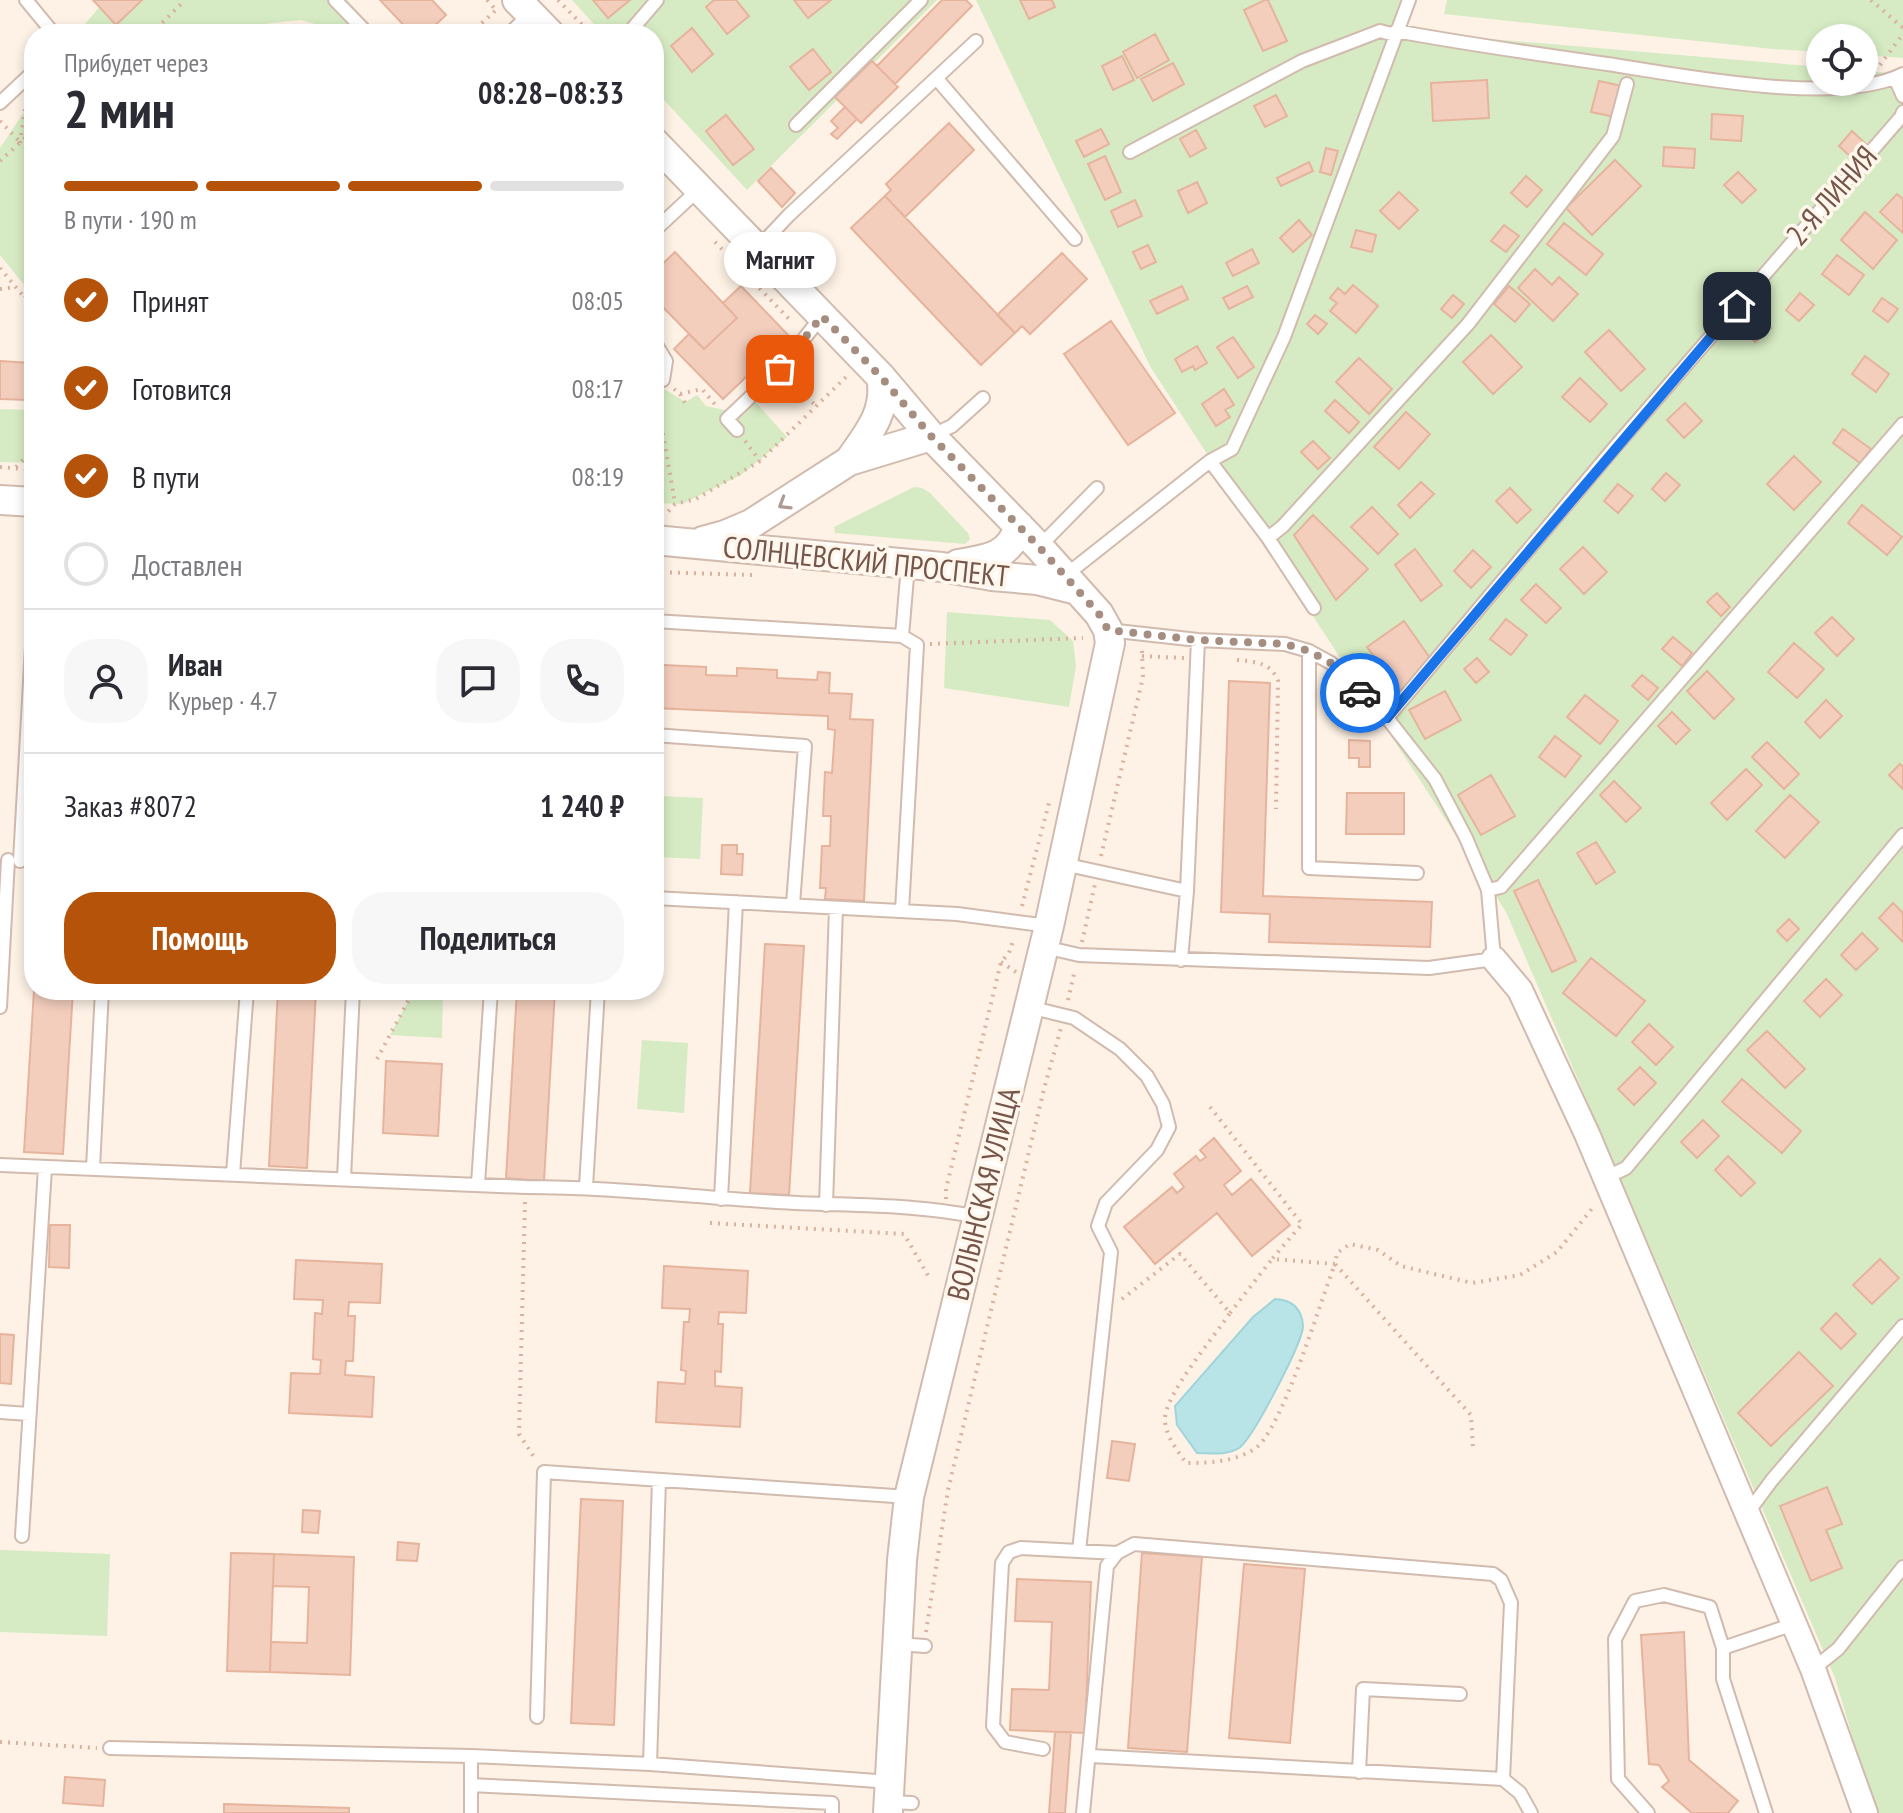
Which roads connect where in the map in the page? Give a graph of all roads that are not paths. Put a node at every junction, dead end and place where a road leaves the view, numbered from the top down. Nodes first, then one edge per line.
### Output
1 (26, 0) edge
2 (335, 0) edge
3 (657, 0) edge
4 (921, 0) edge
5 (1409, 0) edge
6 (514, 8) edge
7 (46, 24) edge
8 (358, 24) edge
9 (536, 24) edge
10 (637, 24) edge
11 (1396, 33) junction
12 (976, 41) dead end
13 (1899, 76) edge
14 (937, 79) junction
15 (24, 81) edge
16 (1627, 84) dead end
17 (1903, 96) edge
18 (0, 103) edge
19 (1903, 112) edge
20 (796, 125) dead end
21 (1130, 152) dead end
22 (664, 156) edge
23 (699, 189) junction
24 (664, 222) edge
25 (1075, 239) dead end
26 (756, 250) junction
27 (822, 316) junction
28 (881, 377) junction
29 (983, 398) dead end
30 (1903, 424) edge
31 (737, 430) road end
32 (931, 436) junction
33 (849, 461) junction
34 (1210, 461) junction
35 (1097, 488) dead end
36 (0, 500) edge
37 (24, 501) edge
38 (1019, 526) junction
39 (1268, 538) junction
40 (666, 541) edge
41 (1039, 547) junction
42 (908, 565) junction
43 (942, 567) junction
44 (1071, 582) junction
45 (1314, 608) dead end
46 (664, 622) edge
47 (1096, 634) junction
48 (902, 636) junction
49 (1198, 640) junction
50 (1309, 651) junction
51 (24, 710) edge
52 (1387, 718) junction
53 (664, 736) edge
54 (1903, 835) edge
55 (9, 860) edge
56 (1063, 864) junction
57 (1417, 873) dead end
58 (1488, 890) junction
59 (1187, 891) junction
60 (664, 898) edge
61 (736, 902) junction
62 (793, 904) junction
63 (836, 908) junction
64 (902, 911) junction
65 (1047, 936) junction
66 (1494, 959) junction
67 (1181, 960) junction
68 (101, 1000) edge
69 (246, 1000) edge
70 (353, 1000) edge
71 (490, 1000) edge
72 (597, 1000) edge
73 (0, 1007) edge
74 (1029, 1007) junction
75 (0, 1165) edge
76 (45, 1168) junction
77 (93, 1168) junction
78 (233, 1174) junction
79 (344, 1178) junction
80 (478, 1184) junction
81 (586, 1187) junction
82 (1602, 1189) junction
83 (721, 1199) junction
84 (826, 1205) junction
85 (978, 1217) junction
86 (1903, 1326) edge
87 (0, 1412) edge
88 (29, 1414) junction
89 (659, 1480) junction
90 (909, 1497) junction
91 (1746, 1515) junction
92 (22, 1536) dead end
93 (1079, 1551) junction
94 (1117, 1553) junction
95 (1903, 1567) edge
96 (1794, 1624) junction
97 (1723, 1648) junction
98 (1813, 1669) junction
99 (1460, 1694) dead end
100 (537, 1717) dead end
101 (110, 1748) road end
102 (1043, 1749) dead end
103 (471, 1756) junction
104 (1091, 1756) junction
105 (650, 1764) junction
106 (1359, 1772) junction
107 (1503, 1779) junction
108 (471, 1785) junction
109 (895, 1800) edge
110 (471, 1813) edge
111 (832, 1813) edge
112 (1083, 1813) edge
113 (1531, 1813) edge
114 (1648, 1813) edge
115 (1766, 1813) edge
116 (1865, 1813) edge

1 - 7 lane
2 - 8 lane
3 - 10 lane
4 - 20 lane
5 - 11 lane
6 - 9 street
11 - 13 lane
11 - 21 lane
11 - 34 lane
12 - 14 lane
13 - 17 lane
14 - 25 lane
14 - 26 lane
15 - 18 lane
16 - 39 lane
19 - 52 lane, 2-Я ЛИНИЯ
22 - 23 street
23 - 24 lane
23 - 26 street
26 - 27 street
27 - 28 street
27 - 31 lane
28 - 32 street
28 - 33 street
29 - 32 lane
30 - 58 lane
32 - 33 street
32 - 38 street
33 -> 40 street
34 - 39 lane
34 - 44 lane
35 - 41 lane
36 - 37 street
38 - 41 street
38 - 43 street
39 - 45 lane
40 - 42 street, СОЛНЦЕВСКИЙ ПРОСПЕКТ
41 - 44 street
42 - 43 street, СОЛНЦЕВСКИЙ ПРОСПЕКТ
42 - 48 lane
43 - 44 street, СОЛНЦЕВСКИЙ ПРОСПЕКТ
44 - 47 street
46 - 48 lane
47 - 49 lane
47 - 56 street, ВОЛЫНСКАЯ УЛИЦА
48 - 64 lane
49 - 50 lane
49 - 59 lane
50 - 52 lane
50 - 57 lane
51 - 55 lane
52 - 58 lane
53 - 62 lane
54 - 82 lane
55 - 73 lane
56 - 59 lane
56 - 65 street, ВОЛЫНСКАЯ УЛИЦА
58 - 66 lane
59 - 67 lane
60 - 61 lane
61 - 62 lane
61 - 83 lane
62 - 63 lane
63 - 64 lane
63 - 84 lane
64 - 65 lane
65 - 67 lane
65 - 74 street, ВОЛЫНСКАЯ УЛИЦА
66 - 67 lane
66 - 82 street
68 - 77 lane
69 - 78 lane
70 - 79 lane
71 - 80 lane
72 - 81 lane
74 - 85 street, ВОЛЫНСКАЯ УЛИЦА
74 - 93 lane
75 - 76 lane
76 - 77 lane
76 - 88 lane
77 - 78 lane
78 - 79 lane
79 - 80 lane
80 - 81 lane
81 - 83 lane
82 - 91 street
83 - 84 lane
84 - 85 lane
85 - 90 street, ВОЛЫНСКАЯ УЛИЦА
86 - 91 lane
87 - 88 lane
88 - 92 lane
89 - 90 lane
89 - 100 lane
89 - 105 lane
90 - 109 street, ВОЛЫНСКАЯ УЛИЦА
91 - 96 street
93 - 94 lane
93 - 102 lane
94 - 104 lane
94 - 107 lane
95 - 98 lane
96 - 97 lane
96 - 98 street
97 - 114 lane
97 - 115 lane
98 - 116 street
99 - 106 lane
101 - 103 lane
103 - 105 lane
103 - 108 lane
104 - 106 lane
104 - 112 lane
105 - 109 lane
106 - 107 lane
107 - 113 lane
108 - 110 lane
108 - 111 lane

